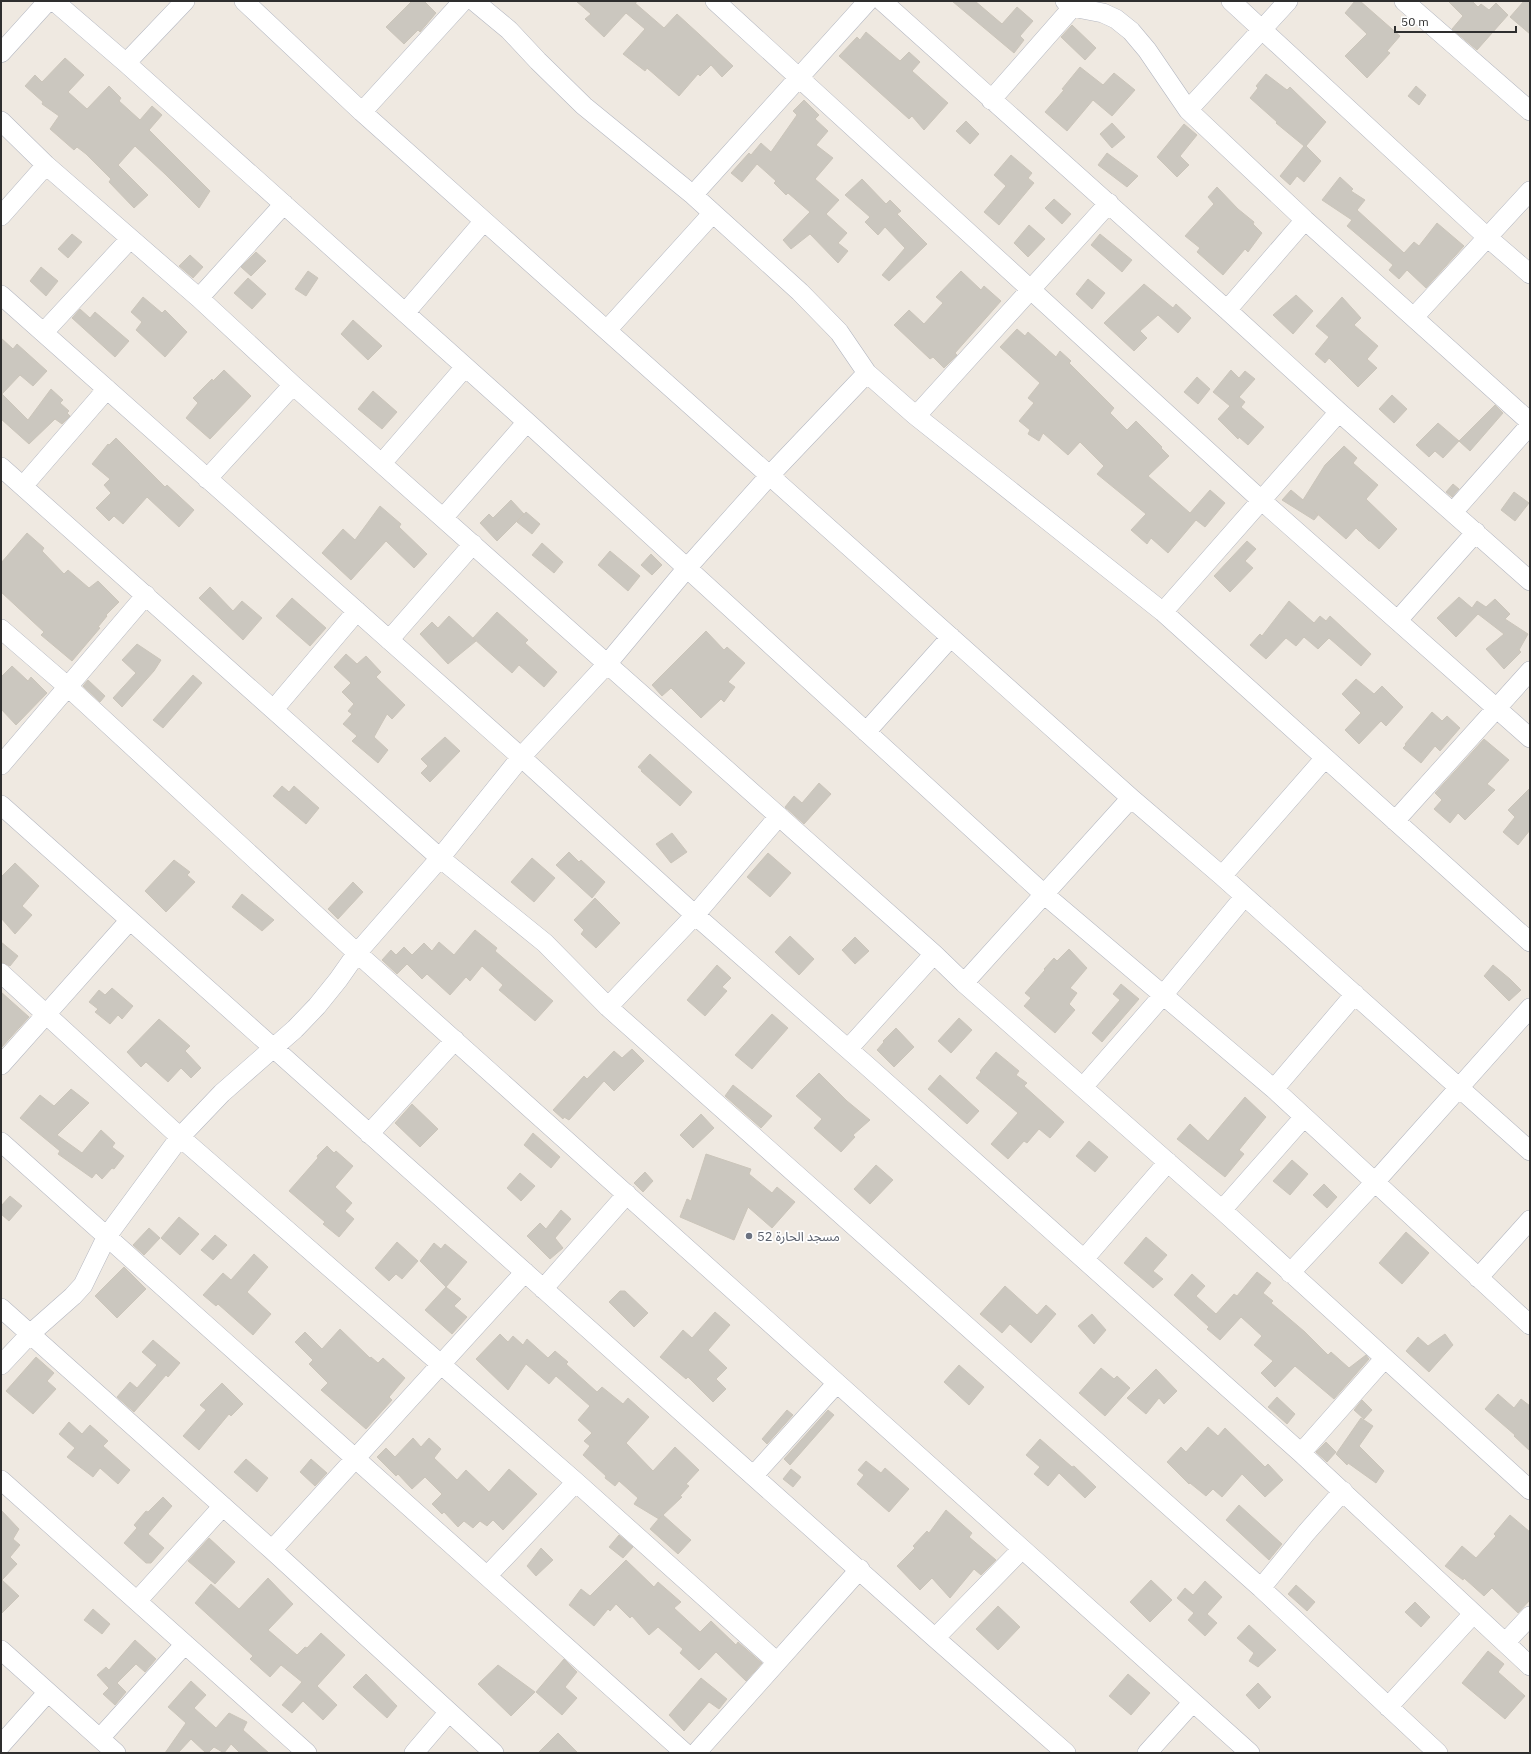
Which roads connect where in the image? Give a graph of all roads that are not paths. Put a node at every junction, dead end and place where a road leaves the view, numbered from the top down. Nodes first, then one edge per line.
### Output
1 (48, 1) edge
2 (54, 1) edge
3 (185, 1) edge
4 (244, 1) edge
5 (463, 1) edge
6 (474, 1) edge
7 (715, 1) edge
8 (868, 1) edge
9 (882, 1) edge
10 (1231, 1) edge
11 (1288, 1) edge
12 (1404, 1) edge
13 (1072, 3) edge
14 (1263, 29) junction
15 (1, 53) edge
16 (126, 63) junction
17 (799, 77) junction
18 (991, 100) junction
19 (1188, 110) junction
20 (1530, 111) edge
21 (362, 112) junction
22 (1, 121) edge
23 (46, 165) junction
24 (1530, 191) edge
25 (693, 195) junction
26 (284, 204) junction
27 (1108, 204) junction
28 (712, 214) junction
29 (1, 216) edge
30 (1305, 220) junction
31 (484, 221) junction
32 (1487, 237) junction
33 (130, 239) junction
34 (1530, 274) edge
35 (1030, 290) junction
36 (1, 294) edge
37 (199, 298) junction
38 (1227, 310) junction
39 (405, 313) junction
40 (1414, 317) junction
41 (607, 330) junction
42 (44, 332) junction
43 (465, 367) junction
44 (867, 372) junction
45 (293, 385) junction
46 (107, 389) junction
47 (1339, 412) junction
48 (916, 416) junction
49 (527, 422) junction
50 (1530, 422) edge
51 (1530, 425) edge
52 (382, 463) junction
53 (1, 466) edge
54 (770, 475) junction
55 (207, 479) junction
56 (23, 486) junction
57 (1261, 500) junction
58 (1453, 512) junction
59 (443, 518) junction
60 (1476, 532) junction
61 (472, 544) junction
62 (686, 568) junction
63 (1530, 581) edge
64 (146, 595) junction
65 (357, 611) junction
66 (1163, 612) junction
67 (1398, 620) junction
68 (1, 629) edge
69 (951, 637) junction
70 (389, 640) junction
71 (607, 664) junction
72 (1530, 671) edge
73 (67, 686) junction
74 (1496, 708) junction
75 (274, 709) junction
76 (866, 732) junction
77 (1530, 738) edge
78 (521, 757) junction
79 (1325, 758) junction
80 (1, 766) edge
81 (1131, 798) junction
82 (1, 805) edge
83 (779, 816) junction
84 (1395, 821) junction
85 (440, 858) junction
86 (1222, 876) junction
87 (1045, 895) junction
88 (1244, 896) junction
89 (695, 915) junction
90 (130, 920) junction
91 (1530, 942) edge
92 (357, 953) junction
93 (934, 954) junction
94 (1, 973) edge
95 (964, 983) junction
96 (1164, 994) junction
97 (1355, 994) junction
98 (608, 1007) junction
99 (1530, 1008) edge
100 (46, 1014) junction
101 (455, 1040) junction
102 (272, 1048) junction
103 (848, 1049) junction
104 (1, 1065) edge
105 (1459, 1086) junction
106 (1083, 1087) junction
107 (1274, 1089) junction
108 (1304, 1117) junction
109 (369, 1134) junction
110 (180, 1137) junction
111 (1, 1142) edge
112 (1530, 1151) edge
113 (1168, 1162) junction
114 (1375, 1182) junction
115 (627, 1194) junction
116 (1222, 1210) junction
117 (1530, 1220) edge
118 (107, 1236) junction
119 (1084, 1259) junction
120 (525, 1272) junction
121 (1290, 1273) junction
122 (1478, 1278) junction
123 (543, 1289) junction
124 (1, 1308) edge
125 (1530, 1325) edge
126 (30, 1334) junction
127 (1386, 1358) junction
128 (441, 1364) junction
129 (1, 1365) edge
130 (837, 1383) junction
131 (1301, 1453) junction
132 (355, 1458) junction
133 (754, 1475) junction
134 (1, 1480) edge
135 (576, 1482) junction
136 (1530, 1490) edge
137 (1343, 1492) junction
138 (224, 1506) junction
139 (1022, 1548) junction
140 (272, 1550) junction
141 (860, 1569) junction
142 (488, 1575) junction
143 (1260, 1588) junction
144 (137, 1601) junction
145 (1473, 1614) junction
146 (1530, 1616) edge
147 (935, 1638) junction
148 (185, 1644) junction
149 (1506, 1644) junction
150 (1, 1650) edge
151 (777, 1662) junction
152 (1530, 1666) edge
153 (48, 1692) junction
154 (1193, 1702) junction
155 (1388, 1707) junction
156 (449, 1712) junction
157 (100, 1738) junction
158 (1, 1745) edge
159 (116, 1753) edge
160 (307, 1753) edge
161 (414, 1753) edge
162 (494, 1753) edge
163 (685, 1753) edge
164 (696, 1753) edge
165 (1066, 1753) edge
166 (1147, 1753) edge
167 (1250, 1753) edge
168 (1438, 1753) edge

1 - 15 street
2 - 16 street
3 - 16 street
4 - 21 street
5 - 21 street
6 - 25 street
7 - 17 street
8 - 17 street
9 - 18 street
10 - 14 street
11 - 14 street
12 - 20 street
13 - 18 street
13 - 19 street
14 - 19 street
14 - 32 street
16 - 26 street
17 - 25 street
17 - 35 street
18 - 27 street
19 - 30 street
21 - 31 street
22 - 23 street
23 - 29 street
23 - 33 street
24 - 32 street
25 - 28 street
26 - 37 street
26 - 39 street
27 - 35 street
27 - 38 street
28 - 41 street
28 - 44 street
30 - 38 street
30 - 40 street
31 - 39 street
31 - 41 street
32 - 34 street
32 - 40 street
33 - 37 street
33 - 42 street
35 - 48 street
35 - 57 street
36 - 42 street
37 - 45 street
38 - 47 street
39 - 43 street
40 - 50 street
41 - 54 street
42 - 46 street
43 - 49 street
43 - 52 street
44 - 48 street
44 - 54 street
45 - 52 street
45 - 55 street
46 - 55 street
46 - 56 street
47 - 57 street
47 - 58 street
48 - 66 street
49 - 59 street
49 - 62 street
51 - 58 street
52 - 59 street
53 - 56 street
54 - 62 street
54 - 69 street
55 - 65 street
56 - 64 street
57 - 66 street
57 - 67 street
58 - 60 street
59 - 61 street
60 - 63 street
60 - 67 street
61 - 70 street
61 - 71 street
62 - 71 street
62 - 76 street
64 - 73 street
64 - 75 street
65 - 70 street
65 - 75 street
66 - 79 street
67 - 74 street
68 - 73 street
69 - 76 street
69 - 81 street
70 - 78 street
71 - 78 street
71 - 83 street
72 - 74 street
73 - 80 street
73 - 92 street
74 - 77 street
74 - 84 street
75 - 85 street
76 - 87 street
78 - 85 street
78 - 89 street
79 - 84 street
79 - 86 street
81 - 86 street
81 - 87 street
82 - 90 street
83 - 89 street
83 - 93 street
84 - 91 street
85 - 92 street
85 - 98 street
86 - 88 street
87 - 95 street
87 - 96 street
88 - 96 street
88 - 97 street
89 - 98 street
89 - 103 street
90 - 100 street
90 - 102 street
92 - 101 street
92 - 102 street
93 - 95 street
93 - 103 street
94 - 100 street
95 - 106 street
96 - 106 street
96 - 107 street
97 - 105 street
97 - 107 street
98 - 143 street
99 - 105 street
100 - 104 street
100 - 110 street
101 - 109 street
101 - 115 street
102 - 109 street
102 - 110 street
103 - 119 street
105 - 112 street
105 - 114 street
106 - 113 street
107 - 108 street
108 - 114 street
108 - 116 street
109 - 120 street
110 - 118 street
110 - 128 street
111 - 118 street
113 - 116 street
113 - 119 street
114 - 121 street
114 - 122 street
115 - 123 street
115 - 130 street
116 - 121 street
117 - 122 street
118 - 126 street
118 - 132 street
119 - 131 street
120 - 123 street
120 - 128 street
121 - 127 street
122 - 125 street
123 - 133 street
124 - 126 street
126 - 129 street
126 - 138 street
127 - 131 street
127 - 136 street
128 - 132 street
128 - 135 street
130 - 133 street
130 - 139 street
131 - 137 street
132 - 140 street
132 - 142 street
133 - 141 street
134 - 144 street
135 - 142 street
135 - 151 street
137 - 143 street
137 - 145 street
138 - 140 street
138 - 144 street
139 - 147 street
139 - 154 street
140 - 156 street
141 - 147 street
141 - 151 street
142 - 163 street
143 - 155 street
144 - 148 street
145 - 149 street
145 - 155 street
146 - 149 street
147 - 165 street
148 - 157 street
148 - 160 street
149 - 152 street
150 - 153 street
151 - 164 street
153 - 157 street
153 - 158 street
154 - 166 street
154 - 167 street
155 - 168 street
156 - 161 street
156 - 162 street
157 - 159 street

